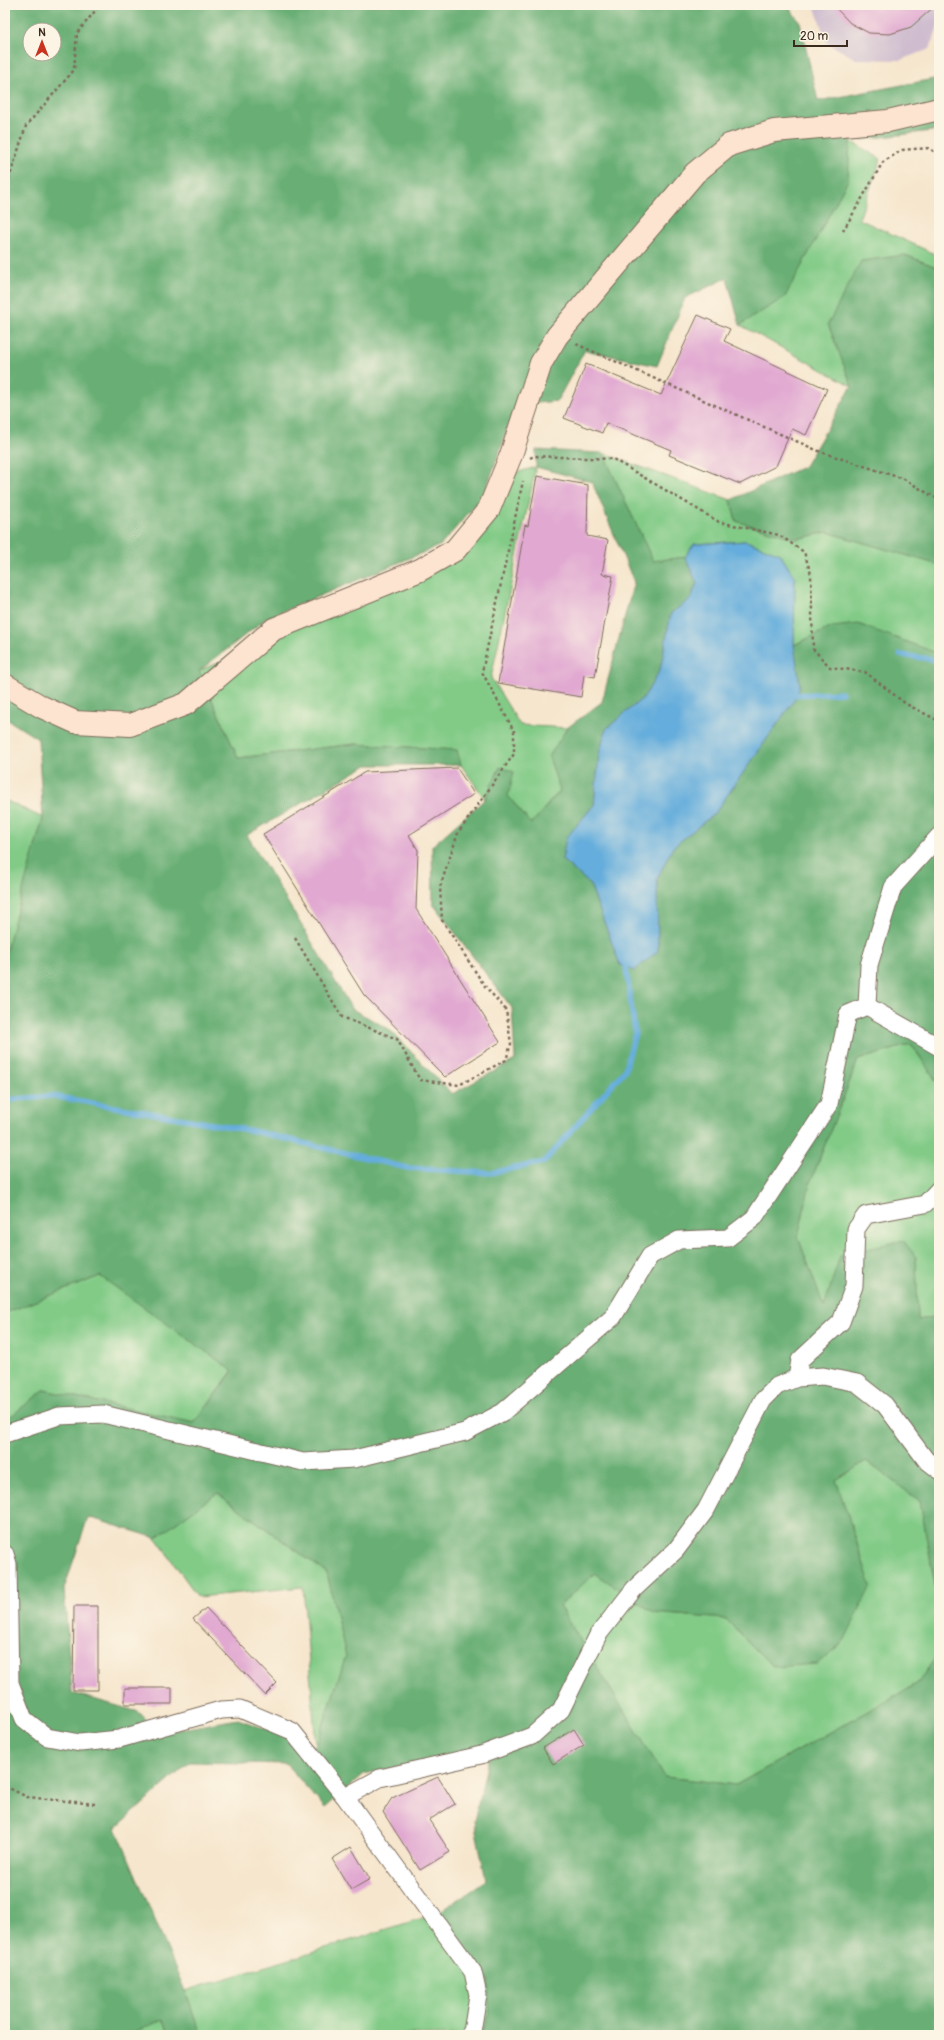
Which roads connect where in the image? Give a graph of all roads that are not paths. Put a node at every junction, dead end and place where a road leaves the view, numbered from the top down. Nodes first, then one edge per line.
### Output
1 (939, 109) edge
2 (5, 685) edge
3 (939, 836) edge
4 (867, 1006) junction
5 (939, 1047) edge
6 (939, 1189) edge
7 (797, 1378) junction
8 (5, 1434) edge
9 (939, 1470) edge
10 (5, 1554) edge
11 (345, 1797) junction
12 (469, 2035) edge

1 - 2 street
3 - 4 street
4 - 5 street
4 - 8 street
6 - 7 street
7 - 9 street
7 - 11 street
10 - 11 street
11 - 12 street

